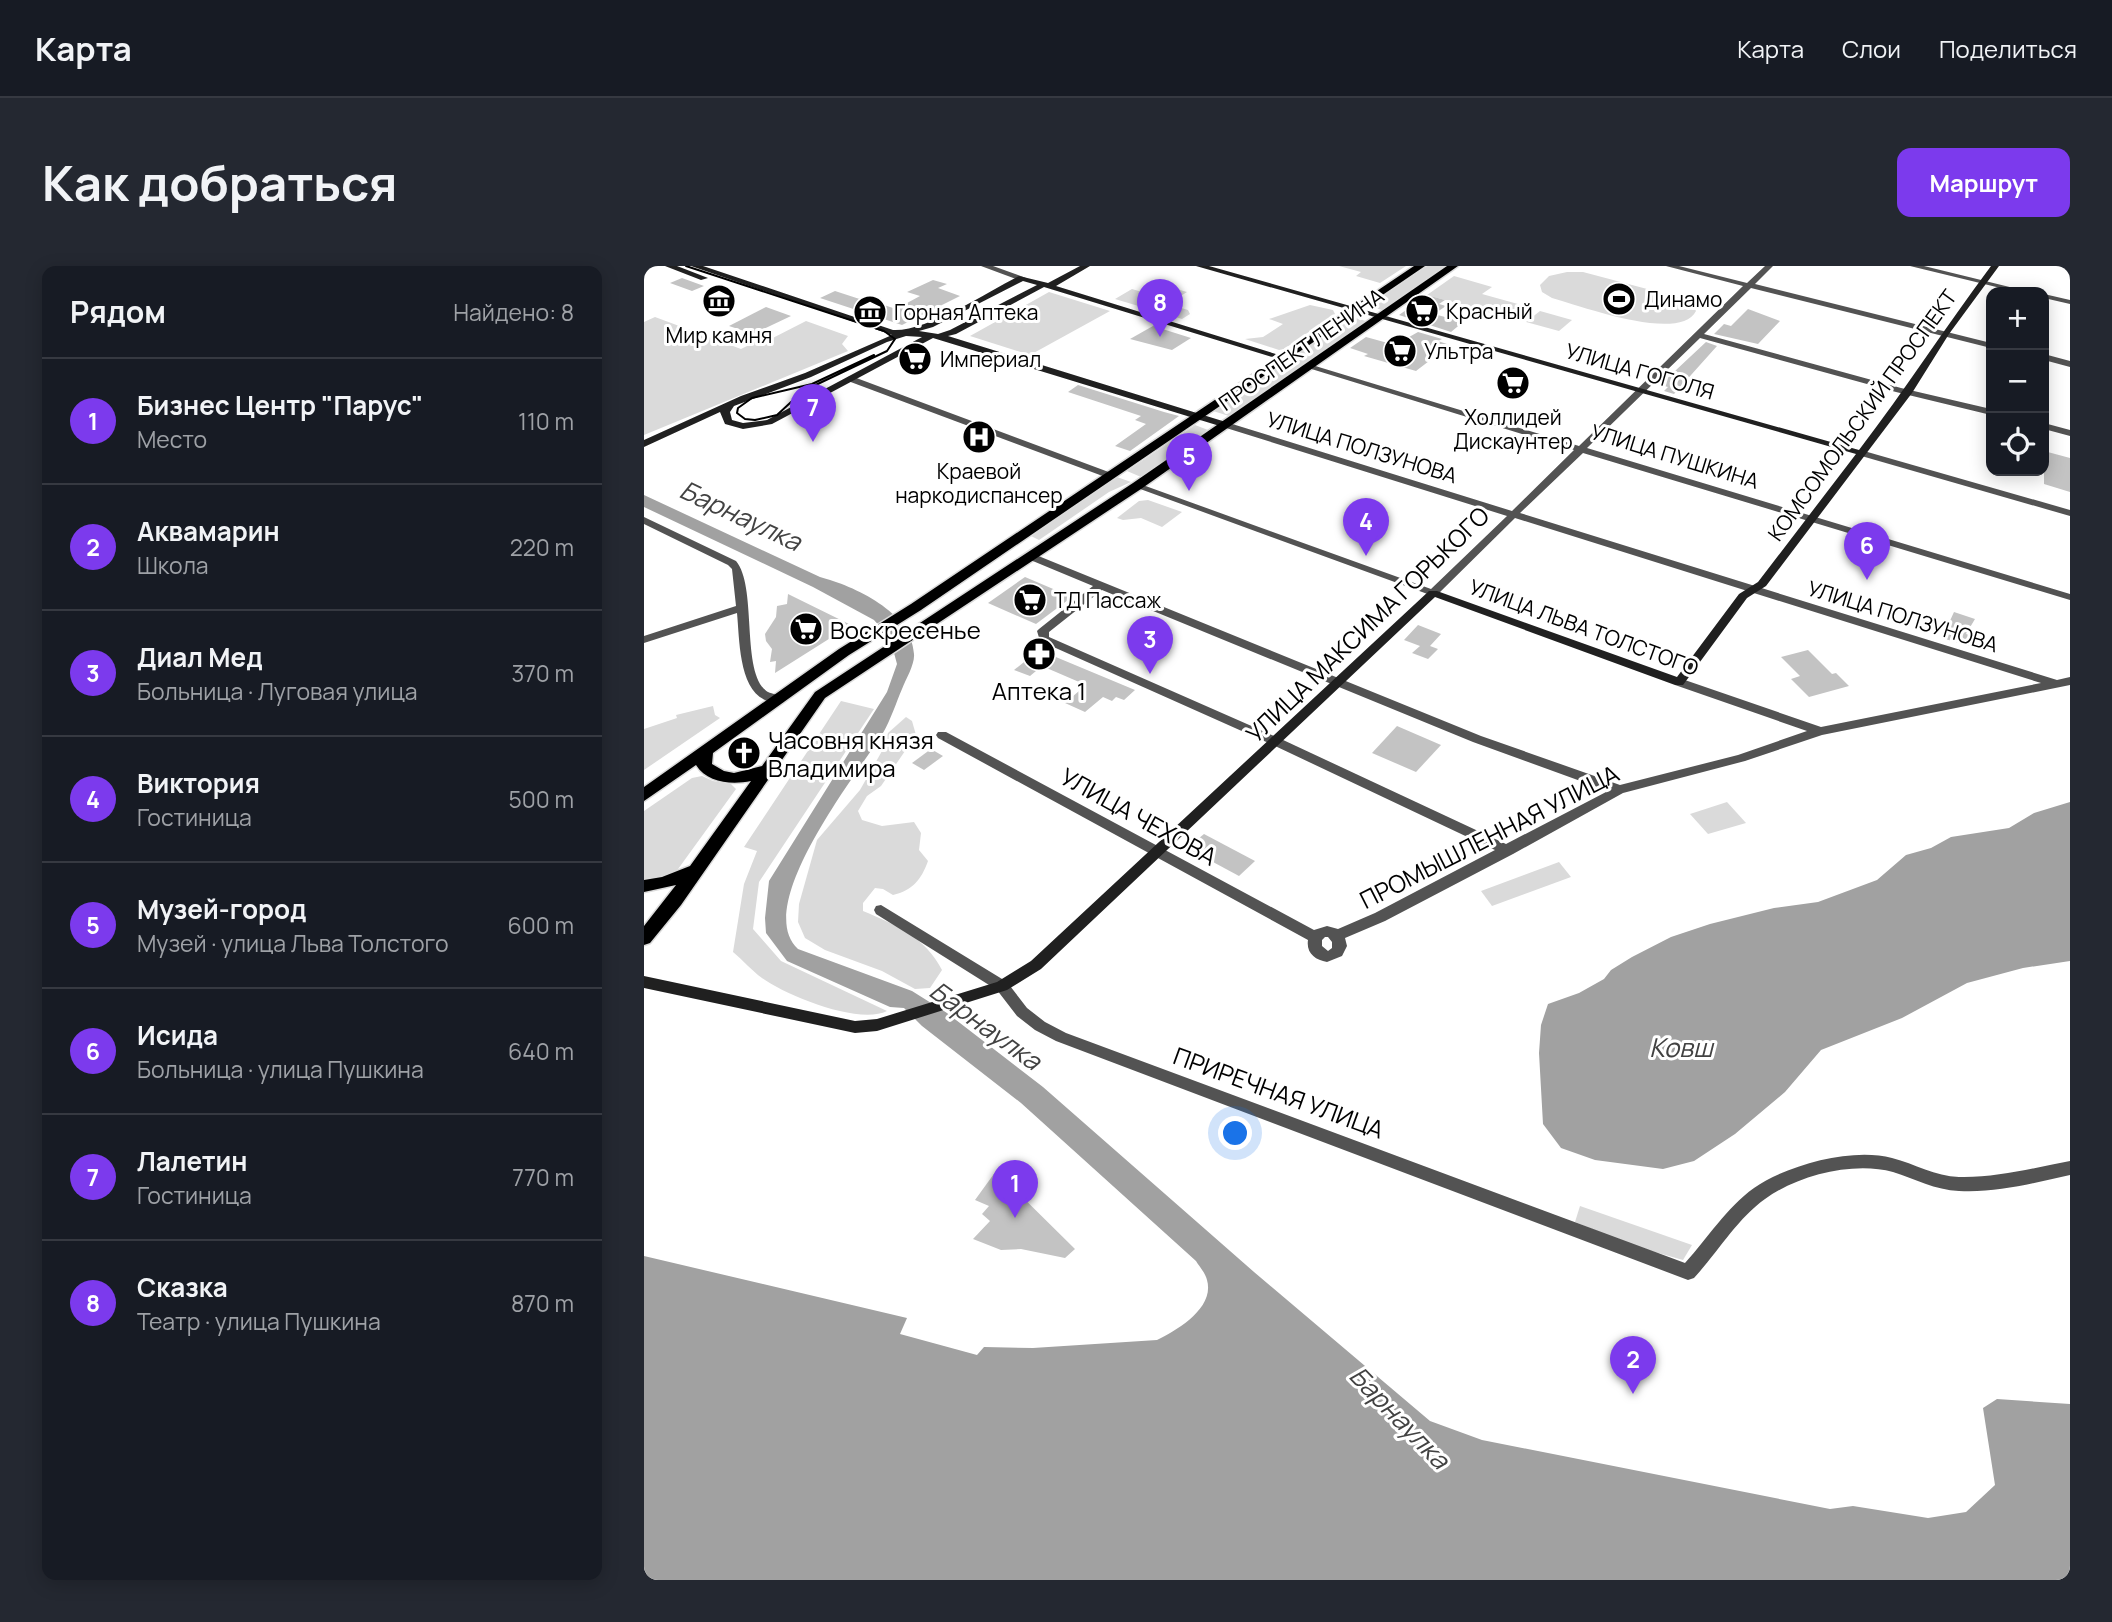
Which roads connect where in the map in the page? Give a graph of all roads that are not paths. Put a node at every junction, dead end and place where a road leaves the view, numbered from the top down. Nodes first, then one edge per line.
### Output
1 (668, 266) edge
2 (695, 266) edge
3 (985, 266) edge
4 (1086, 266) edge
5 (1200, 266) edge
6 (1420, 266) edge
7 (1453, 266) edge
8 (1670, 266) edge
9 (1769, 266) edge
10 (1914, 266) edge
11 (1995, 266) edge
12 (1022, 278) junction
13 (1983, 282) junction
14 (1046, 285) junction
15 (1750, 285) junction
16 (2004, 287) edge
17 (2049, 297) edge
18 (2070, 302) edge
19 (1354, 310) junction
20 (1380, 317) junction
21 (930, 324) junction
22 (908, 333) junction
23 (1945, 333) junction
24 (933, 335) junction
25 (1700, 335) junction
26 (881, 340) junction
27 (1986, 344) edge
28 (1285, 358) junction
29 (2049, 359) edge
30 (2070, 364) edge
31 (1309, 367) junction
32 (851, 379) junction
33 (1641, 391) junction
34 (1909, 391) junction
35 (730, 405) junction
36 (1986, 411) edge
37 (1199, 416) junction
38 (727, 422) junction
39 (1226, 425) junction
40 (2049, 427) edge
41 (677, 430) junction
42 (2070, 433) edge
43 (644, 444) edge
44 (1583, 448) junction
45 (1861, 453) junction
46 (1111, 475) junction
47 (1138, 486) junction
48 (2070, 513) edge
49 (1515, 514) junction
50 (1811, 518) junction
51 (644, 520) edge
52 (1006, 546) junction
53 (1032, 557) junction
54 (1101, 586) junction
55 (1752, 590) junction
56 (1433, 593) junction
57 (2070, 597) edge
58 (743, 607) junction
59 (644, 640) edge
60 (1679, 681) junction
61 (1339, 682) junction
62 (2064, 683) edge
63 (780, 699) junction
64 (808, 711) junction
65 (1820, 731) junction
66 (942, 735) dead end
67 (1277, 742) junction
68 (705, 752) junction
69 (766, 770) junction
70 (1619, 790) junction
71 (644, 795) edge
72 (1508, 851) junction
73 (1157, 853) junction
74 (696, 870) junction
75 (644, 886) edge
76 (675, 900) junction
77 (881, 910) dead end
78 (644, 914) edge
79 (1336, 936) junction
80 (1315, 937) junction
81 (644, 938) edge
82 (644, 982) edge
83 (1002, 986) junction
84 (2070, 1168) edge

1 - 26 street
2 - 22 street, УЛИЦА ПОЛЗУНОВА
3 - 12 street
4 - 14 street
5 - 19 street, УЛИЦА ГОГОЛЯ
6 - 19 main road, ПРОСПЕКТ ЛЕНИНА
7 - 20 main road, ПРОСПЕКТ ЛЕНИНА
8 - 15 street
9 - 15 street, УЛИЦА МАКСИМА ГОРЬКОГО
10 - 13 street
11 - 13 street, КОМСОМОЛЬСКИЙ ПРОСПЕКТ
12 - 14 street
12 - 21 street
13 - 16 street
13 - 23 street, КОМСОМОЛЬСКИЙ ПРОСПЕКТ
14 - 24 street
14 - 28 street
15 - 23 street
15 - 25 street, УЛИЦА МАКСИМА ГОРЬКОГО
17 - 18 street
19 - 20 street, УЛИЦА ГОГОЛЯ
19 - 28 main road, ПРОСПЕКТ ЛЕНИНА
20 - 31 main road, ПРОСПЕКТ ЛЕНИНА
20 - 33 street, УЛИЦА ГОГОЛЯ
21 - 22 street
21 - 24 street
22 - 24 street, УЛИЦА ПОЛЗУНОВА
22 - 26 street
23 - 27 street
23 - 34 street, КОМСОМОЛЬСКИЙ ПРОСПЕКТ
24 - 26 street
24 - 32 street
24 - 37 street, УЛИЦА ПОЛЗУНОВА
25 - 33 street, УЛИЦА МАКСИМА ГОРЬКОГО
25 - 34 street
26 - 35 street
28 - 37 main road, ПРОСПЕКТ ЛЕНИНА
29 - 30 street
31 - 39 main road, ПРОСПЕКТ ЛЕНИНА
31 - 44 street, УЛИЦА ПУШКИНА
32 - 38 street
32 - 46 street
33 - 44 street, УЛИЦА МАКСИМА ГОРЬКОГО
33 - 45 street, УЛИЦА ГОГОЛЯ
34 - 36 street
34 - 45 street, КОМСОМОЛЬСКИЙ ПРОСПЕКТ
35 - 38 street
35 - 41 street
37 - 39 street, УЛИЦА ПОЛЗУНОВА
37 - 46 main road, ПРОСПЕКТ ЛЕНИНА
38 - 41 street
39 - 47 main road, ПРОСПЕКТ ЛЕНИНА
39 - 49 street, УЛИЦА ПОЛЗУНОВА
40 - 42 street
41 - 43 street
44 - 49 street, УЛИЦА МАКСИМА ГОРЬКОГО
44 - 50 street, УЛИЦА ПУШКИНА
45 - 48 street, УЛИЦА ГОГОЛЯ
45 - 50 street, КОМСОМОЛЬСКИЙ ПРОСПЕКТ
46 - 52 main road, ПРОСПЕКТ ЛЕНИНА
47 - 53 main road, ПРОСПЕКТ ЛЕНИНА
47 - 56 street, УЛИЦА ЛЬВА ТОЛСТОГО
49 - 55 street, УЛИЦА ПОЛЗУНОВА
49 - 56 street, УЛИЦА МАКСИМА ГОРЬКОГО
50 - 55 street, КОМСОМОЛЬСКИЙ ПРОСПЕКТ
50 - 57 street, УЛИЦА ПУШКИНА
51 - 58 street
52 - 53 main road
52 - 63 main road, ПРОСПЕКТ ЛЕНИНА
53 - 54 street
53 - 64 main road, ПРОСПЕКТ ЛЕНИНА
54 - 61 street
54 - 67 street
55 - 60 street, КОМСОМОЛЬСКИЙ ПРОСПЕКТ
55 - 62 street, УЛИЦА ПОЛЗУНОВА
56 - 60 street, УЛИЦА ЛЬВА ТОЛСТОГО
56 - 61 street, УЛИЦА МАКСИМА ГОРЬКОГО
58 - 59 street
58 - 63 street
60 - 65 street, УЛИЦА ЛЬВА ТОЛСТОГО
61 - 67 street, УЛИЦА МАКСИМА ГОРЬКОГО
61 - 70 street
62 - 65 street, ПРОМЫШЛЕННАЯ УЛИЦА
63 - 64 main road
63 - 68 main road, ПРОСПЕКТ ЛЕНИНА
64 - 69 main road, ПРОСПЕКТ ЛЕНИНА
65 - 70 street, ПРОМЫШЛЕННАЯ УЛИЦА
66 - 73 street, УЛИЦА ЧЕХОВА
67 - 72 street
67 - 73 street, УЛИЦА МАКСИМА ГОРЬКОГО
68 - 69 main road
68 - 71 main road, ПРОСПЕКТ ЛЕНИНА
69 - 74 main road, ПРОСПЕКТ ЛЕНИНА
70 - 72 street, ПРОМЫШЛЕННАЯ УЛИЦА
72 - 79 street, ПРОМЫШЛЕННАЯ УЛИЦА
73 - 80 street, УЛИЦА ЧЕХОВА
73 - 83 street, УЛИЦА МАКСИМА ГОРЬКОГО
74 - 75 main road
74 - 76 main road, ПРОСПЕКТ ЛЕНИНА
76 - 78 main road
76 - 81 main road, ПРОСПЕКТ ЛЕНИНА
77 - 83 street, ПРИРЕЧНАЯ УЛИЦА
79 - 80 street
79 - 80 street
82 - 83 street, УЛИЦА МАКСИМА ГОРЬКОГО
83 - 84 street, ПРИРЕЧНАЯ УЛИЦА

